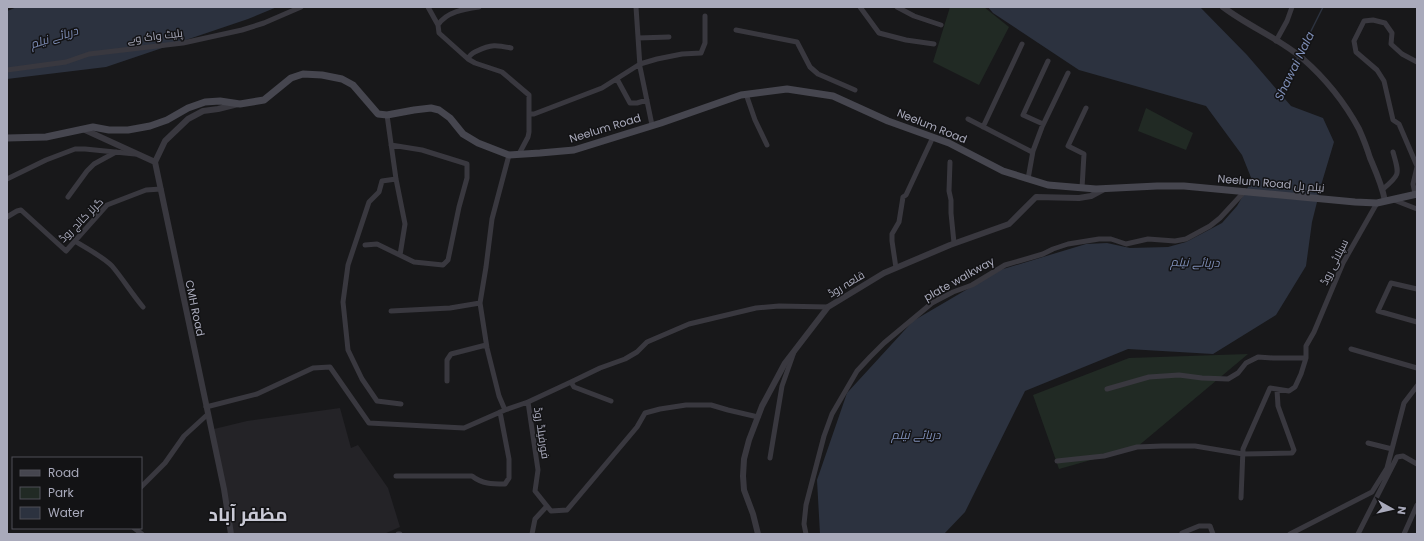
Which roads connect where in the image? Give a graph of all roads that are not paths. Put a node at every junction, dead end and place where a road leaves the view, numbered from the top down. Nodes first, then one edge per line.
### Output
1 (301, 7) edge
2 (428, 7) edge
3 (479, 7) edge
4 (636, 7) edge
5 (860, 7) edge
6 (897, 7) edge
7 (1223, 7) edge
8 (1292, 7) edge
9 (705, 16) dead end
10 (438, 25) junction
11 (941, 25) dead end
12 (736, 30) dead end
13 (669, 36) dead end
14 (638, 38) junction
15 (1278, 42) junction
16 (934, 44) dead end
17 (1022, 44) dead end
18 (511, 48) dead end
19 (468, 59) junction
20 (1048, 61) dead end
21 (1417, 62) edge
22 (640, 64) junction
23 (7, 70) edge
24 (1068, 73) dead end
25 (617, 79) junction
26 (855, 90) dead end
27 (746, 94) junction
28 (647, 100) junction
29 (240, 104) junction
30 (1086, 108) dead end
31 (529, 114) junction
32 (387, 115) junction
33 (968, 119) dead end
34 (1043, 124) junction
35 (652, 125) junction
36 (983, 127) junction
37 (85, 130) junction
38 (933, 137) junction
39 (7, 138) edge
40 (392, 145) junction
41 (767, 145) dead end
42 (116, 152) junction
43 (1032, 152) junction
44 (1393, 152) dead end
45 (519, 154) junction
46 (138, 155) junction
47 (509, 155) junction
48 (155, 162) junction
49 (950, 162) dead end
50 (1417, 166) edge
51 (7, 179) edge
52 (396, 179) junction
53 (1028, 179) junction
54 (1184, 186) joint
55 (1082, 188) junction
56 (161, 189) junction
57 (1104, 189) junction
58 (1383, 189) junction
59 (1245, 192) junction
60 (1416, 194) edge
61 (68, 197) dead end
62 (1393, 200) junction
63 (1385, 201) junction
64 (1376, 202) junction
65 (1417, 209) edge
66 (7, 217) edge
67 (75, 241) junction
68 (954, 243) junction
69 (365, 245) dead end
70 (400, 255) junction
71 (896, 268) junction
72 (1417, 289) edge
73 (480, 303) junction
74 (143, 307) dead end
75 (828, 307) junction
76 (391, 311) dead end
77 (1417, 322) edge
78 (486, 345) junction
79 (1351, 349) dead end
80 (795, 350) junction
81 (1306, 358) junction
82 (1417, 368) edge
83 (447, 381) dead end
84 (571, 382) junction
85 (1417, 386) edge
86 (1107, 389) dead end
87 (1277, 390) junction
88 (611, 401) dead end
89 (528, 402) junction
90 (401, 404) dead end
91 (206, 407) junction
92 (502, 411) junction
93 (208, 414) junction
94 (758, 417) junction
95 (1368, 443) dead end
96 (1392, 449) junction
97 (1243, 454) junction
98 (770, 458) dead end
99 (1056, 462) dead end
100 (1417, 464) edge
101 (396, 476) dead end
102 (142, 486) edge
103 (1241, 498) dead end
104 (1417, 505) edge
105 (547, 506) junction
106 (134, 530) edge
107 (1182, 533) dead end
108 (142, 534) edge
109 (231, 534) edge
110 (532, 534) edge
111 (758, 534) edge
112 (806, 534) edge
113 (1213, 534) edge
114 (1290, 534) edge
115 (1358, 534) edge
116 (1404, 534) edge

1 - 23 street, پلیٹ واک وے
2 - 10 street
3 - 10 street
4 - 14 street
5 - 16 street
6 - 11 street
7 - 15 street
8 - 15 street
9 - 22 street
10 - 19 street
12 - 26 street
13 - 14 street
14 - 22 street
15 - 58 street
17 - 36 street
18 - 19 street
19 - 31 street
20 - 34 street
21 - 50 street
22 - 25 street
22 - 28 street
24 - 34 street
25 - 28 street
25 - 31 street
27 - 35 main road, Neelum Road
27 - 38 main road, Neelum Road
27 - 41 street
28 - 35 street
29 - 32 main road
29 - 37 main road
29 - 48 street
30 - 55 street
31 - 45 street
32 - 40 street
32 - 47 main road, Neelum Road
33 - 36 street
34 - 43 street
35 - 45 main road, Neelum Road
36 - 43 street
37 - 39 main road
37 - 46 street
38 - 53 main road, Neelum Road
38 - 71 street
40 - 52 street
40 - 70 street
42 - 46 street
42 - 51 street
42 - 61 street
43 - 53 street
44 - 58 street
45 - 47 main road, Neelum Road
46 - 48 street
47 - 73 street
48 - 56 street, CMH Road
49 - 68 street
50 - 60 street
52 - 70 street
52 - 90 street
53 - 55 main road, Neelum Road
54 - 57 main road, Neelum Road
54 - 59 main road, Neelum Road نیلم پل
55 - 57 main road, Neelum Road
56 - 67 street, گرلز کالج روڈ
56 - 91 street, CMH Road
57 - 68 street, قلعہ روڈ
58 - 63 street
59 - 64 main road, Neelum Road نیلم پل
59 - 112 street, plate walkway
60 - 62 main road
62 - 63 main road
62 - 65 street
63 - 64 main road
64 - 81 street, سپلائی روڈ
66 - 67 street, گرلز کالج روڈ
67 - 74 street
68 - 71 street, قلعہ روڈ
69 - 70 street
71 - 75 street, قلعہ روڈ
72 - 77 street
73 - 76 street
73 - 78 street
75 - 80 street, قلعہ روڈ
75 - 84 street
78 - 83 street
78 - 92 street
79 - 82 street
80 - 94 street, قلعہ روڈ
80 - 98 street
81 - 86 street
81 - 87 street, سپلائی روڈ
84 - 88 street
84 - 89 street
85 - 96 street
87 - 97 street
87 - 97 street
89 - 92 street, فورفیلڈ روڈ
89 - 105 street, فورفیلڈ روڈ
91 - 92 street, فورفیلڈ روڈ
91 - 93 street, CMH Road
92 - 101 street
93 - 102 street
93 - 109 street, CMH Road
94 - 105 street
94 - 111 street, قلعہ روڈ
95 - 96 street
96 - 114 street
97 - 99 street
97 - 103 street
100 - 115 street
104 - 116 street
105 - 110 street
106 - 108 street
107 - 113 street

